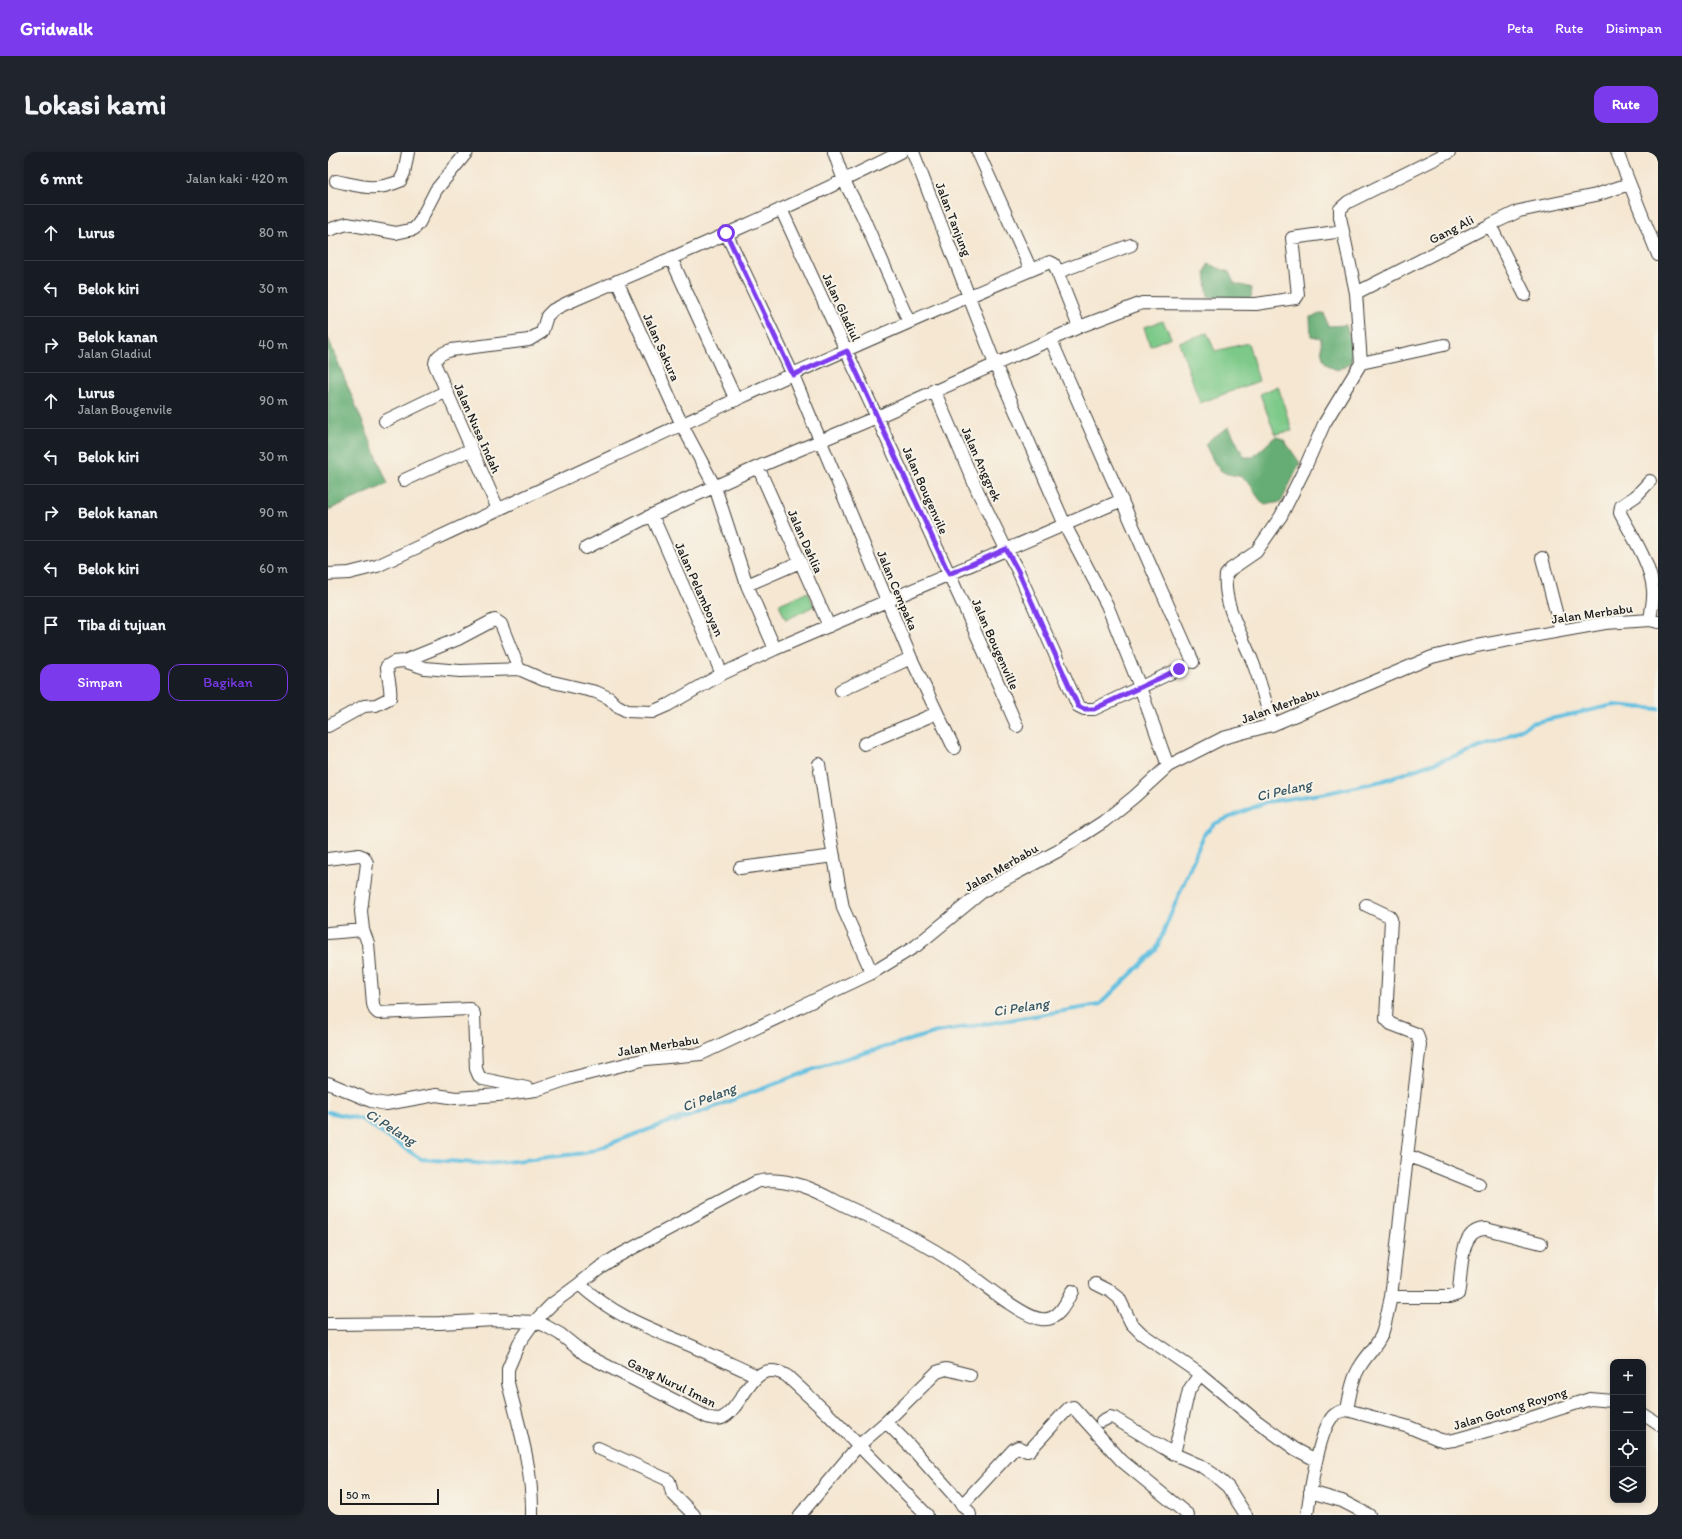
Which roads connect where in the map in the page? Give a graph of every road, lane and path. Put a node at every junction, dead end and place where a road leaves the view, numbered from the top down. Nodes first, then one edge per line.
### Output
1 (408, 152) edge
2 (467, 152) edge
3 (834, 152) edge
4 (901, 152) edge
5 (913, 152) edge
6 (978, 152) edge
7 (1449, 152) edge
8 (1617, 152) edge
9 (336, 181) dead end
10 (844, 181) junction
11 (1629, 184) junction
12 (781, 209) junction
13 (1490, 225) junction
14 (328, 230) edge
15 (1343, 231) junction
16 (726, 233) junction
17 (1131, 245) dead end
18 (1658, 255) edge
19 (671, 258) junction
20 (1031, 270) junction
21 (1058, 272) junction
22 (617, 281) junction
23 (1356, 293) junction
24 (1525, 295) dead end
25 (970, 296) junction
26 (909, 322) junction
27 (1079, 327) junction
28 (1050, 340) junction
29 (1444, 345) dead end
30 (847, 351) junction
31 (1361, 363) junction
32 (995, 364) junction
33 (793, 375) junction
34 (934, 390) junction
35 (447, 391) junction
36 (736, 400) junction
37 (877, 417) junction
38 (385, 421) dead end
39 (682, 425) junction
40 (821, 441) junction
41 (472, 448) junction
42 (758, 467) junction
43 (404, 480) dead end
44 (1650, 482) dead end
45 (715, 487) junction
46 (1122, 500) junction
47 (498, 509) junction
48 (652, 515) junction
49 (1065, 525) junction
50 (586, 548) dead end
51 (1006, 549) junction
52 (1542, 558) dead end
53 (800, 562) junction
54 (328, 574) edge
55 (949, 574) junction
56 (747, 585) junction
57 (887, 602) junction
58 (1654, 621) edge
59 (829, 626) junction
60 (1561, 631) junction
61 (775, 649) junction
62 (911, 658) junction
63 (404, 661) junction
64 (1193, 662) dead end
65 (519, 669) junction
66 (1179, 669) dead end
67 (722, 674) junction
68 (1140, 687) junction
69 (841, 690) dead end
70 (937, 713) junction
71 (1272, 725) junction
72 (328, 726) edge
73 (1018, 726) dead end
74 (864, 744) dead end
75 (954, 748) dead end
76 (819, 764) dead end
77 (1168, 766) junction
78 (834, 856) junction
79 (328, 859) edge
80 (740, 868) dead end
81 (1366, 905) dead end
82 (363, 930) junction
83 (328, 933) edge
84 (872, 973) junction
85 (328, 1083) edge
86 (536, 1090) junction
87 (1407, 1155) junction
88 (1479, 1184) dead end
89 (1541, 1243) dead end
90 (579, 1284) junction
91 (1096, 1284) dead end
92 (1072, 1291) dead end
93 (1391, 1297) junction
94 (539, 1323) junction
95 (328, 1324) edge
96 (1200, 1374) junction
97 (970, 1375) dead end
98 (757, 1376) junction
99 (1610, 1401) edge
100 (1347, 1410) junction
101 (1646, 1416) edge
102 (1102, 1421) dead end
103 (886, 1422) junction
104 (1658, 1424) edge
105 (858, 1446) junction
106 (598, 1448) dead end
107 (1174, 1454) junction
108 (1316, 1460) junction
109 (1310, 1492) junction
110 (962, 1505) junction
111 (532, 1515) edge
112 (694, 1515) edge
113 (800, 1515) edge
114 (927, 1515) edge
115 (970, 1515) edge
116 (1188, 1515) edge
117 (1246, 1515) edge
118 (1307, 1515) edge
119 (1369, 1515) edge

1 - 9 street
2 - 14 street
3 - 10 street
4 - 10 street
5 - 25 street, Jalan Tanjung
6 - 20 street
7 - 15 street
8 - 11 street
10 - 12 street
10 - 26 street
11 - 13 street
11 - 18 street
12 - 16 street
12 - 30 street, Jalan Gladiul
13 - 23 street, Gang Ali
13 - 24 street, Gang Ali
15 - 23 street
15 - 27 street
16 - 19 street
16 - 33 street, Jalan Cempaka
17 - 21 street
19 - 22 street
19 - 36 street
20 - 21 street
20 - 25 street
21 - 27 street
22 - 35 street, Jalan Nusa Indah
22 - 39 street, Jalan Sakura
23 - 31 street
25 - 26 street
25 - 32 street, Jalan Tanjung
26 - 30 street
27 - 28 street
28 - 32 street
28 - 46 street
29 - 31 street
30 - 33 street
30 - 37 street, Jalan Gladiul
31 - 71 street
32 - 34 street
32 - 49 street, Jalan Tanjung
33 - 36 street
33 - 40 street, Jalan Cempaka
34 - 37 street
34 - 51 street, Jalan Anggrek
35 - 38 street
35 - 41 street, Jalan Nusa Indah
36 - 39 street
37 - 40 street
37 - 55 street, Jalan Bougenvile
39 - 45 street, Jalan Sakura
39 - 47 street
40 - 42 street
40 - 57 street, Jalan Cempaka
41 - 43 street
41 - 47 street, Jalan Nusa Indah
42 - 45 street
42 - 53 street, Jalan Dahlia
44 - 58 street
45 - 48 street
45 - 56 street, Jalan Sakura
46 - 49 street
46 - 64 street
47 - 54 street
48 - 50 street
48 - 67 street, Jalan Pelamboyan
49 - 51 street
49 - 68 street, Jalan Tanjung
51 - 55 street
51 - 68 street, Jalan Anggrek
52 - 60 street
53 - 56 street
53 - 59 street, Jalan Dahlia
55 - 57 street
55 - 73 street, Jalan Bougenville
56 - 61 street, Jalan Sakura
57 - 59 street
57 - 62 street, Jalan Cempaka
58 - 60 street, Jalan Merbabu
59 - 61 street
60 - 71 street, Jalan Merbabu
61 - 67 street
62 - 69 street
62 - 70 street, Jalan Cempaka
63 - 65 street
63 - 65 street
63 - 72 street
65 - 67 street
66 - 68 street
68 - 77 street, Jalan Tanjung
70 - 74 street
70 - 75 street, Jalan Cempaka
71 - 77 street, Jalan Merbabu
76 - 78 street
77 - 84 street, Jalan Merbabu
78 - 80 street
78 - 84 street
79 - 82 street
81 - 87 street
82 - 83 street
82 - 86 street
84 - 86 street, Jalan Merbabu
85 - 86 street, Jalan Merbabu
87 - 88 street
87 - 93 street
89 - 93 street
90 - 92 street
90 - 94 street
90 - 98 street
91 - 96 street
93 - 100 street
94 - 95 street
94 - 98 street, Gang Nurul Iman
94 - 111 street
96 - 107 street
96 - 108 street
97 - 103 street
98 - 105 street
99 - 100 street, Jalan Gotong Royong
100 - 108 street
101 - 104 street
102 - 107 street
103 - 105 street
103 - 110 street
105 - 113 street
105 - 114 street
106 - 112 street
107 - 117 street
108 - 109 street
109 - 118 street
109 - 119 street
110 - 115 street
110 - 116 street

